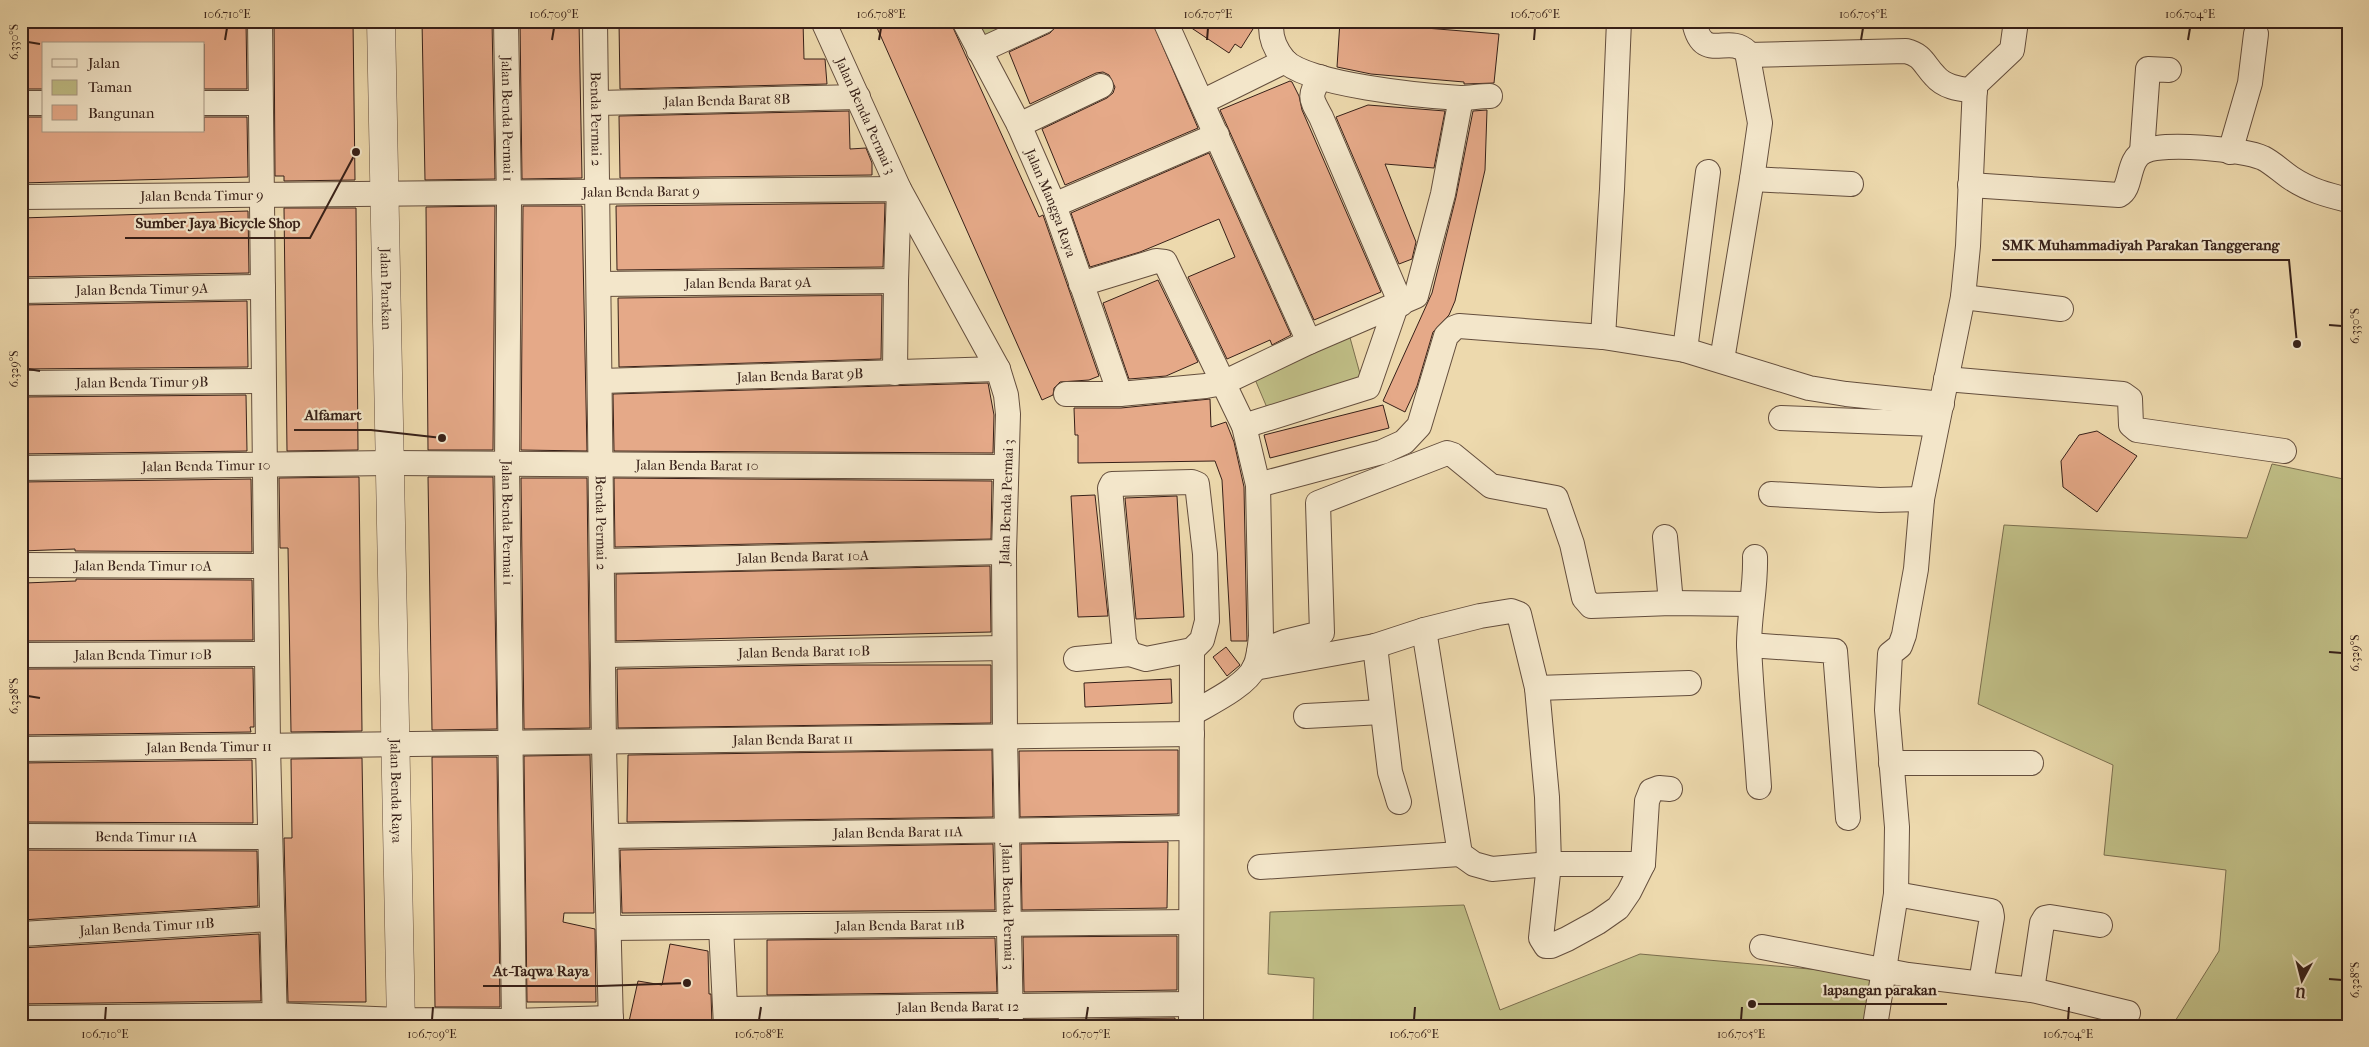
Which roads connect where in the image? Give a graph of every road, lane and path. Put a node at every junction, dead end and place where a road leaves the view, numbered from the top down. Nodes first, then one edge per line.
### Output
1 (260, 21) edge
2 (381, 21) edge
3 (506, 21) edge
4 (595, 21) edge
5 (823, 21) edge
6 (964, 21) edge
7 (1044, 21) edge
8 (1165, 21) edge
9 (1272, 21) edge
10 (1619, 21) edge
11 (1694, 21) edge
12 (2016, 21) edge
13 (2256, 34) dead end
14 (979, 52) junction
15 (1748, 55) junction
16 (1285, 61) junction
17 (2169, 70) dead end
18 (1320, 77) junction
19 (1102, 86) dead end
20 (1975, 91) junction
21 (1490, 96) dead end
22 (858, 97) junction
23 (1461, 98) junction
24 (1202, 102) junction
25 (21, 103) edge
26 (42, 103) edge
27 (205, 103) edge
28 (260, 103) junction
29 (597, 103) junction
30 (1019, 125) junction
31 (1217, 135) junction
32 (2142, 152) junction
33 (2230, 152) junction
34 (1708, 172) dead end
35 (1752, 180) junction
36 (1851, 184) dead end
37 (1970, 185) junction
38 (899, 189) junction
39 (598, 193) junction
40 (383, 194) junction
41 (509, 194) junction
42 (262, 195) junction
43 (21, 198) edge
44 (2348, 200) edge
45 (1054, 204) junction
46 (896, 281) junction
47 (599, 284) junction
48 (1082, 284) junction
49 (263, 287) junction
50 (21, 291) edge
51 (1963, 297) junction
52 (1399, 305) junction
53 (2061, 309) dead end
54 (1603, 337) junction
55 (1309, 342) junction
56 (1685, 350) junction
57 (1722, 360) junction
58 (998, 369) junction
59 (895, 373) junction
60 (1946, 379) junction
61 (262, 381) junction
62 (601, 381) junction
63 (21, 383) edge
64 (1223, 383) junction
65 (1066, 394) dead end
66 (1120, 394) junction
67 (1939, 414) junction
68 (1781, 418) dead end
69 (1244, 426) junction
70 (2284, 451) dead end
71 (390, 463) junction
72 (507, 464) junction
73 (264, 465) junction
74 (602, 465) junction
75 (1005, 467) junction
76 (21, 468) edge
77 (1258, 485) junction
78 (1771, 494) dead end
79 (1922, 499) junction
80 (1665, 537) dead end
81 (1004, 552) junction
82 (392, 555) joint
83 (1755, 557) dead end
84 (603, 561) junction
85 (21, 565) edge
86 (265, 566) junction
87 (1671, 603) junction
88 (1750, 604) junction
89 (1424, 630) junction
90 (1749, 645) junction
91 (1375, 646) junction
92 (1004, 648) junction
93 (1192, 650) junction
94 (266, 654) junction
95 (1130, 654) junction
96 (21, 655) edge
97 (604, 655) junction
98 (1076, 659) dead end
99 (1257, 660) junction
100 (1689, 683) dead end
101 (1537, 688) junction
102 (1382, 712) junction
103 (1306, 716) dead end
104 (1192, 724) junction
105 (1005, 736) junction
106 (604, 741) junction
107 (510, 742) junction
108 (394, 743) junction
109 (268, 746) junction
110 (21, 749) edge
111 (1891, 763) junction
112 (2031, 763) dead end
113 (1759, 787) dead end
114 (1670, 789) dead end
115 (1399, 802) dead end
116 (1848, 818) dead end
117 (1190, 828) junction
118 (1007, 829) junction
119 (21, 836) edge
120 (607, 836) junction
121 (270, 837) junction
122 (1460, 854) junction
123 (1550, 864) junction
124 (1643, 864) junction
125 (1260, 867) dead end
126 (1896, 894) junction
127 (272, 919) junction
128 (1190, 922) junction
129 (1009, 924) junction
130 (2100, 925) dead end
131 (721, 927) junction
132 (609, 928) junction
133 (21, 934) edge
134 (1762, 947) dead end
135 (1884, 970) junction
136 (1981, 983) junction
137 (2032, 990) junction
138 (2128, 1013) dead end
139 (1191, 1015) edge
140 (1011, 1016) edge
141 (726, 1017) edge
142 (21, 1018) edge
143 (274, 1020) edge
144 (611, 1022) edge
145 (400, 1023) edge
146 (514, 1023) edge
147 (1875, 1026) edge

1 - 28 street
2 - 40 street, Jalan Parakan
3 - 41 street, Jalan Benda Permai 1
4 - 29 street, Benda Permai 2
5 - 22 street, Jalan Benda Permai 3
6 - 14 street, Jalan Mangga Raya
7 - 14 street
8 - 24 street
9 - 16 street
10 - 54 street
11 - 15 street
12 - 20 street
13 - 33 street
14 - 30 street, Jalan Mangga Raya
15 - 20 street
15 - 35 street
16 - 18 street
16 - 24 street
17 - 32 street
18 - 23 street
18 - 52 street
19 - 30 street
20 - 37 street
21 - 23 street
22 - 29 street, Jalan Benda Barat 8B
22 - 38 street, Jalan Benda Permai 3
23 - 52 street
24 - 31 street
25 - 26 street
27 - 28 street
28 - 42 street
29 - 39 street, Benda Permai 2
30 - 45 street, Jalan Mangga Raya
31 - 45 street
31 - 55 street
32 - 33 street
32 - 37 street
33 - 44 street
34 - 56 street
35 - 36 street
35 - 57 street
37 - 51 street
38 - 39 street, Jalan Benda Barat 9
38 - 46 street
38 - 58 street, Jalan Benda Permai 3
39 - 41 street, Jalan Benda Barat 9
39 - 47 street, Benda Permai 2
40 - 41 street, Jalan Benda Barat 9
40 - 42 street, Jalan Benda Timur 9
40 - 71 street, Jalan Parakan
41 - 72 street, Jalan Benda Permai 1
42 - 43 street, Jalan Benda Timur 9
42 - 49 street
45 - 48 street, Jalan Mangga Raya
46 - 47 street, Jalan Benda Barat 9A
46 - 59 street
47 - 62 street, Benda Permai 2
48 - 64 street
48 - 66 street, Jalan Mangga Raya
49 - 50 street, Jalan Benda Timur 9A
49 - 61 street
51 - 53 street
51 - 60 street
52 - 55 street
52 - 69 street
54 - 56 street
54 - 77 street
55 - 64 street
56 - 57 street
57 - 67 street
58 - 59 street, Jalan Benda Barat 9B
58 - 75 street, Jalan Benda Permai 3
59 - 62 street, Jalan Benda Barat 9B
60 - 67 street
60 - 70 street
61 - 63 street, Jalan Benda Timur 9B
61 - 73 street
62 - 74 street, Benda Permai 2
64 - 66 street
64 - 69 street
65 - 66 street
67 - 68 street
67 - 79 street
69 - 77 street
71 - 72 street, Jalan Benda Barat 10
71 - 73 street, Jalan Benda Timur 10
71 - 82 street, Jalan Parakan
72 - 74 street, Jalan Benda Barat 10
72 - 107 street, Jalan Benda Permai 1
73 - 76 street, Jalan Benda Timur 10
73 - 86 street
74 - 75 street, Jalan Benda Barat 10
74 - 84 street, Benda Permai 2
75 - 81 street, Jalan Benda Permai 3
77 - 99 street
78 - 79 street
79 - 111 street
80 - 87 street
81 - 84 street, Jalan Benda Barat 10A
81 - 92 street, Jalan Benda Permai 3
82 - 108 street, Jalan Benda Raya
83 - 88 street
84 - 97 street, Benda Permai 2
85 - 86 street, Jalan Benda Timur 10A
86 - 94 street
87 - 88 street
87 - 99 street
88 - 90 street
89 - 91 street
89 - 101 street
89 - 122 street
90 - 113 street
90 - 116 street
91 - 99 street
91 - 102 street
92 - 97 street, Jalan Benda Barat 10B
92 - 105 street, Jalan Benda Permai 3
93 - 95 street
93 - 95 street
93 - 104 street
94 - 96 street, Jalan Benda Timur 10B
94 - 109 street
95 - 98 street
97 - 106 street, Benda Permai 2
99 - 104 street
100 - 101 street
101 - 123 street
102 - 103 street
102 - 115 street
104 - 105 street, Jalan Benda Barat 11
104 - 117 street
105 - 106 street, Jalan Benda Barat 11
105 - 118 street, Jalan Benda Permai 3
106 - 107 street, Jalan Benda Barat 11
106 - 120 street, Benda Permai 2
107 - 108 street, Jalan Benda Barat 11
107 - 146 street, Jalan Benda Permai 1
108 - 109 street, Jalan Benda Timur 11
108 - 145 street, Jalan Benda Raya
109 - 110 street, Jalan Benda Timur 11
109 - 121 street
111 - 112 street
111 - 126 street
114 - 124 street
117 - 118 street, Jalan Benda Barat 11A
117 - 128 street
118 - 120 street, Jalan Benda Barat 11A
118 - 129 street, Jalan Benda Permai 3
119 - 121 street, Benda Timur 11A
120 - 132 street, Benda Permai 2
121 - 127 street
122 - 123 street
122 - 125 street
123 - 124 street
123 - 124 street
126 - 135 street
126 - 136 street
127 - 133 street, Jalan Benda Timur 11B
127 - 143 street
128 - 129 street, Jalan Benda Barat 11B
128 - 139 street
129 - 131 street, Jalan Benda Barat 11B
129 - 140 street, Jalan Benda Permai 3
130 - 137 street
131 - 132 street, Jalan Benda Barat 11B
131 - 141 street
132 - 144 street, Benda Permai 2
134 - 135 street
135 - 136 street
135 - 147 street
136 - 137 street
137 - 138 street
139 - 140 street, Jalan Benda Barat 12
140 - 141 street, Jalan Benda Barat 12
142 - 143 street
143 - 145 street
144 - 146 street
145 - 146 street

